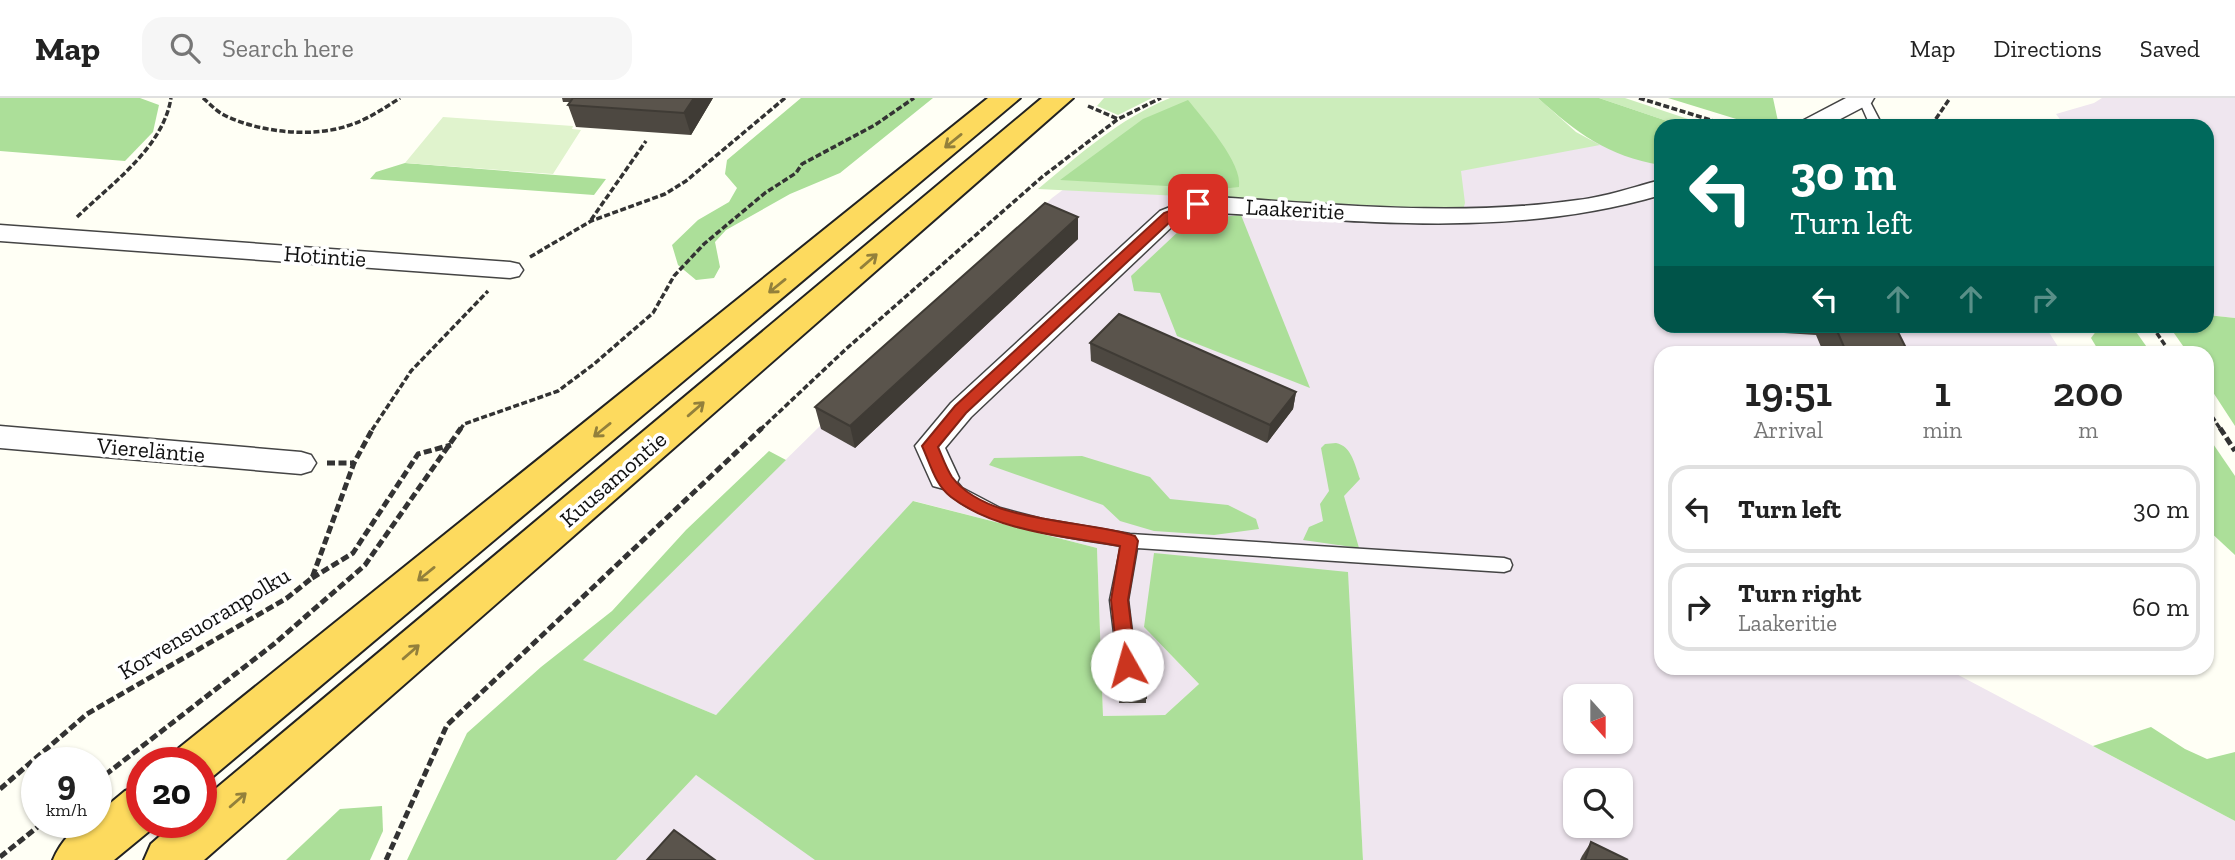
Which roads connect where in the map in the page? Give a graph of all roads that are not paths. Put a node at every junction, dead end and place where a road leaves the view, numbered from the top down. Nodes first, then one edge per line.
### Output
1 (1006, 98) edge
2 (1863, 99) edge
3 (1074, 102) edge
4 (1824, 119) edge
5 (1873, 119) edge
6 (1654, 189) edge
7 (0, 233) edge
8 (510, 270) road end
9 (0, 437) edge
10 (301, 463) dead end
11 (944, 478) joint
12 (1130, 541) junction
13 (1504, 565) dead end
14 (1127, 665) dead end
15 (215, 747) edge
16 (126, 820) edge
17 (77, 860) edge
18 (168, 860) edge

1 -> 15 highway, Kuusamontie
2 - 4 street
2 - 5 lane
18 -> 3 highway, Kuusamontie
6 - 11 street, Laakeritie
7 - 8 street, Hotintie
9 - 10 street, Viereläntie
11 - 12 lane
12 - 13 lane
12 - 14 lane
16 - 17 highway

